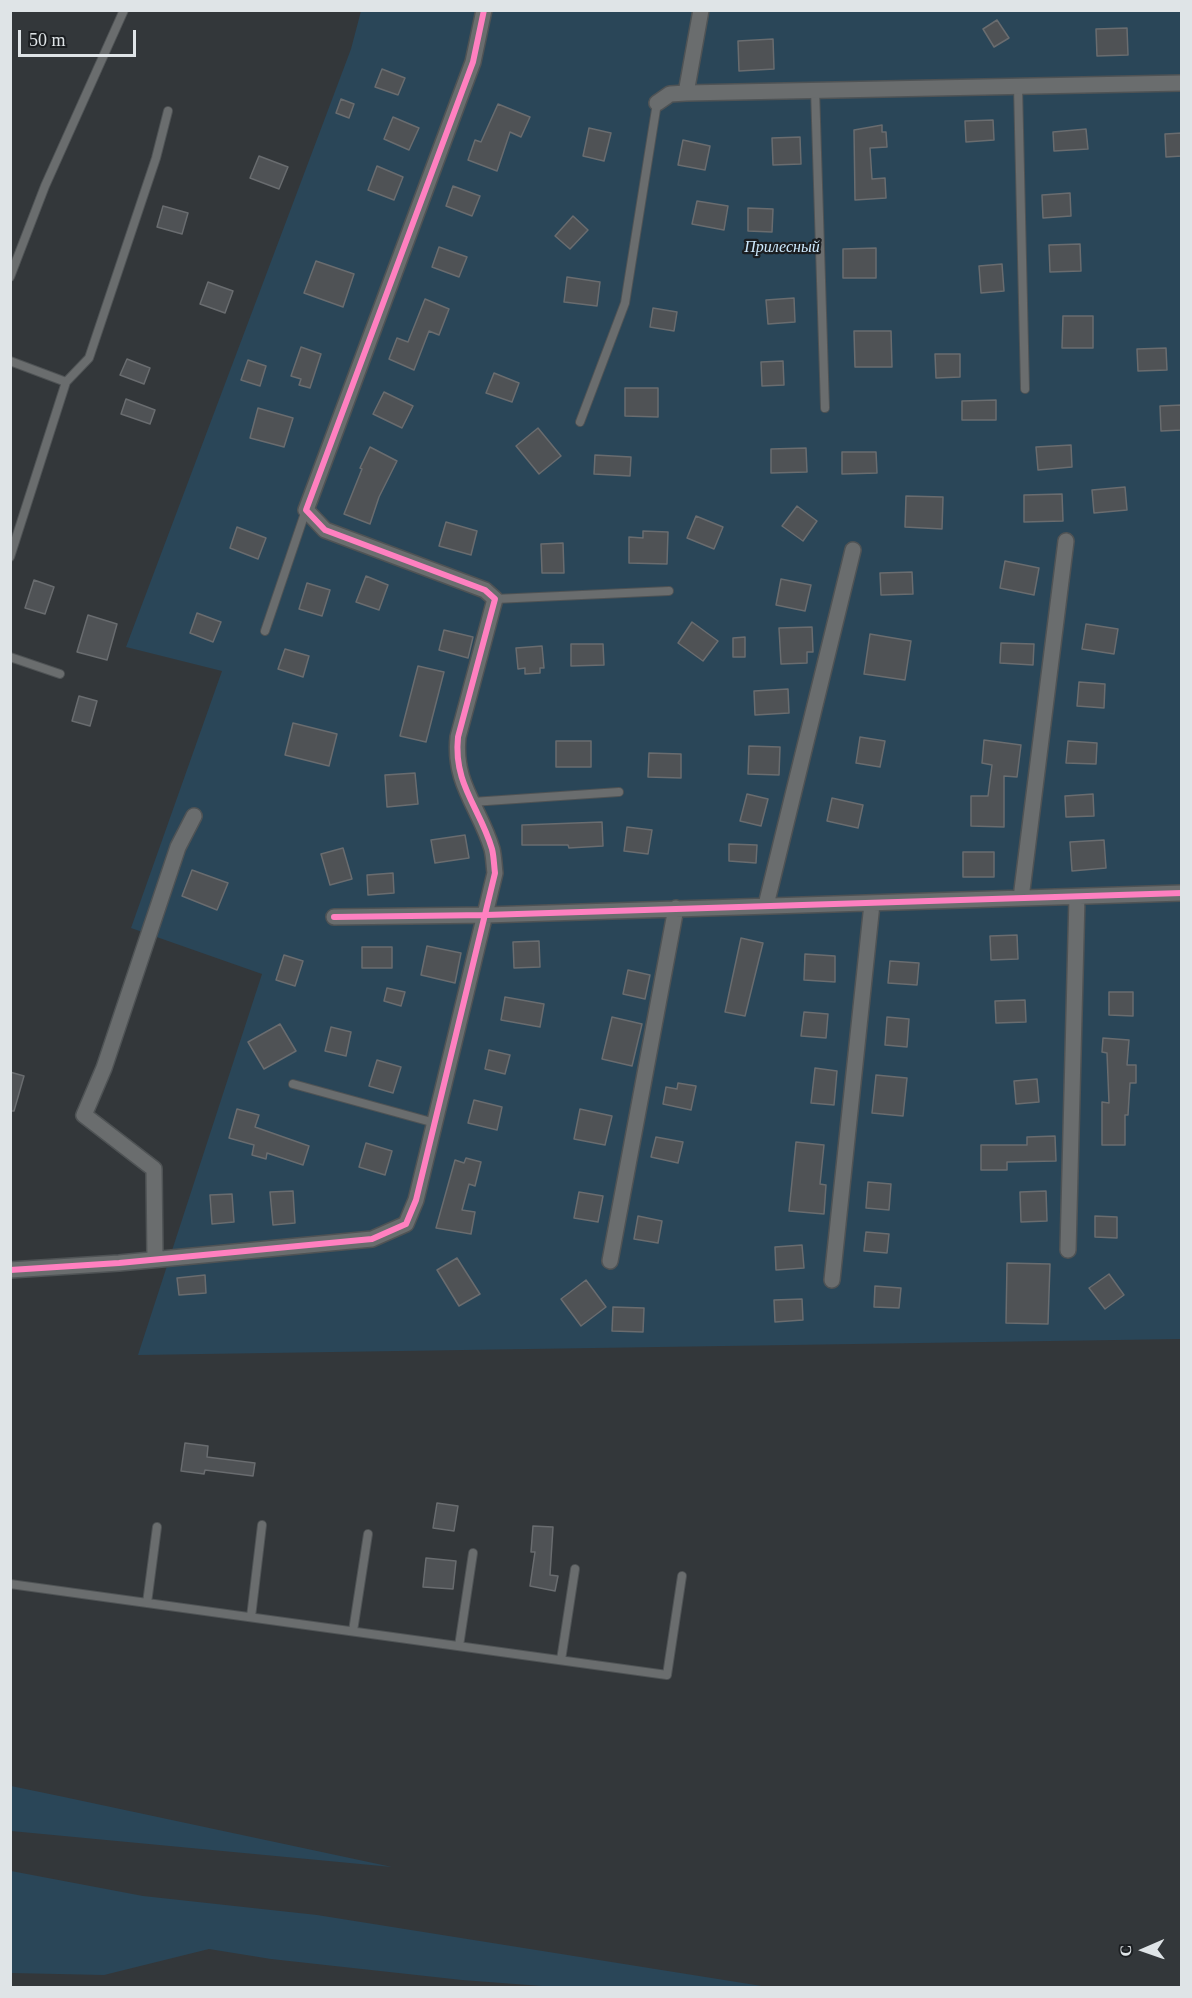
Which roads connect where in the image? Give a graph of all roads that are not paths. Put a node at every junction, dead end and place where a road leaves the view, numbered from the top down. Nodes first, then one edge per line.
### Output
1 (124, 10) edge
2 (484, 10) edge
3 (701, 10) edge
4 (1182, 83) edge
5 (1018, 86) junction
6 (815, 89) junction
7 (686, 93) junction
8 (657, 103) joint
9 (168, 111) dead end
10 (10, 277) edge
11 (10, 361) edge
12 (66, 382) junction
13 (1025, 389) dead end
14 (825, 408) dead end
15 (580, 422) dead end
16 (306, 510) junction
17 (1066, 541) dead end
18 (852, 550) dead end
19 (10, 557) edge
20 (669, 591) dead end
21 (495, 599) junction
22 (265, 631) dead end
23 (10, 657) edge
24 (60, 674) dead end
25 (619, 792) dead end
26 (471, 802) junction
27 (194, 816) dead end
28 (1182, 893) edge
29 (1077, 897) junction
30 (1021, 898) junction
31 (872, 904) junction
32 (766, 905) junction
33 (676, 908) junction
34 (486, 915) junction
35 (334, 917) dead end
36 (293, 1084) dead end
37 (435, 1123) junction
38 (1068, 1250) dead end
39 (155, 1258) junction
40 (609, 1261) dead end
41 (10, 1270) edge
42 (832, 1280) dead end
43 (262, 1525) dead end
44 (157, 1527) dead end
45 (368, 1534) dead end
46 (473, 1553) dead end
47 (575, 1569) dead end
48 (682, 1576) dead end
49 (10, 1584) edge
50 (147, 1603) junction
51 (251, 1617) junction
52 (353, 1631) junction
53 (459, 1646) junction
54 (561, 1660) junction

1 - 10 lane
2 - 16 street
3 - 7 street
4 - 5 street
5 - 6 street
5 - 13 lane
6 - 7 street
6 - 14 lane
7 - 8 street
8 - 15 lane
9 - 12 lane
11 - 12 lane
12 - 19 lane
16 - 21 street
16 - 22 lane
17 - 30 street
18 - 32 street
20 - 21 lane
21 - 26 street
23 - 24 lane
25 - 26 lane
26 - 34 street
27 - 39 street
28 - 29 street
29 - 30 street
29 - 38 street
30 - 31 street
31 - 32 street
31 - 42 street
32 - 33 street
33 - 34 street
33 - 40 street
34 - 35 street
34 - 37 street
36 - 37 lane
37 - 39 street
39 - 41 street
43 - 51 lane
44 - 50 lane
45 - 52 lane
46 - 53 lane
47 - 54 lane
48 - 54 lane
49 - 50 lane
50 - 51 lane
51 - 52 lane
52 - 53 lane
53 - 54 lane

